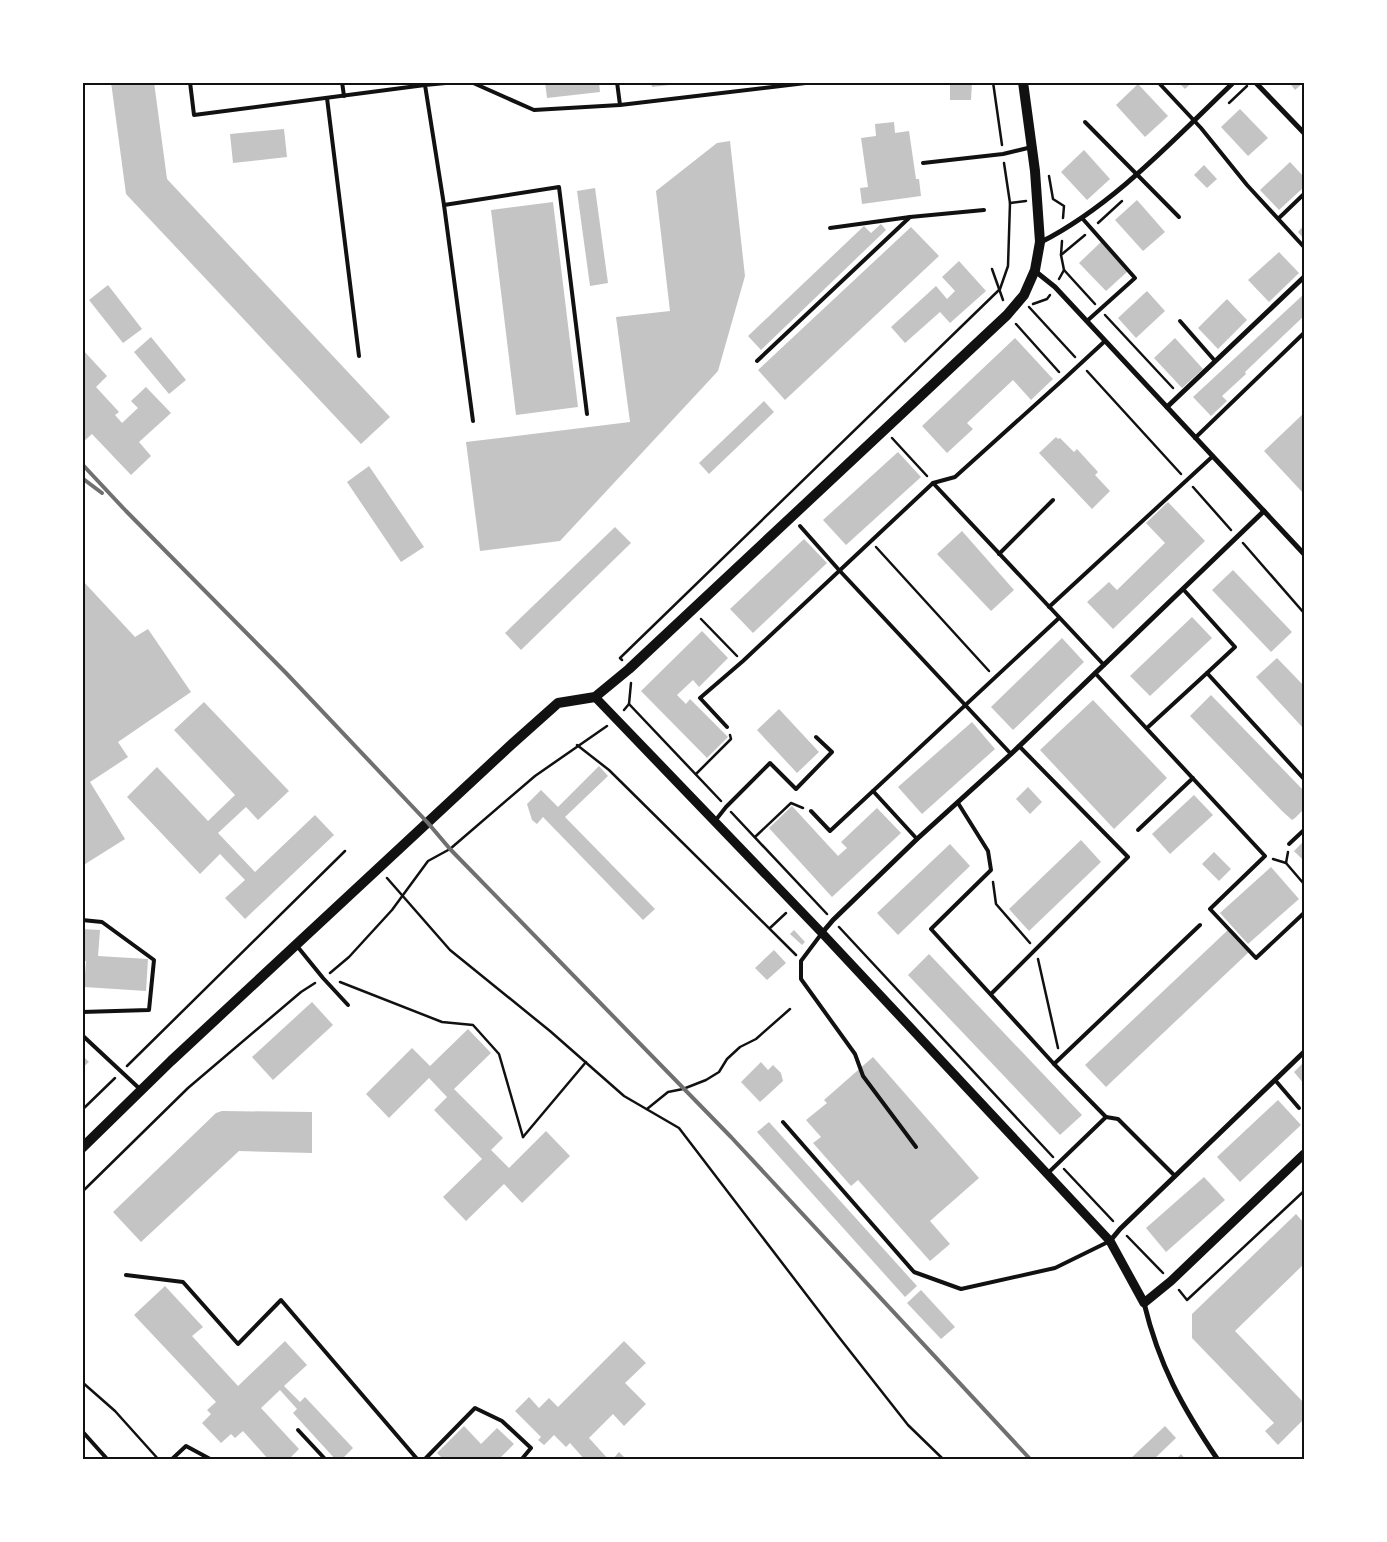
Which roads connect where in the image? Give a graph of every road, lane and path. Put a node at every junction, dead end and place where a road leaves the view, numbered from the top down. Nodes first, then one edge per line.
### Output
1 (190, 82) edge
2 (342, 82) edge
3 (456, 82) edge
4 (471, 82) edge
5 (617, 82) edge
6 (814, 82) edge
7 (992, 82) edge
8 (1023, 82) edge
9 (1158, 82) edge
10 (1234, 82) edge
11 (1253, 82) edge
12 (425, 85) junction
13 (344, 96) junction
14 (327, 98) junction
15 (620, 105) junction
16 (1226, 105) dead end
17 (1194, 120) junction
18 (1085, 122) dead end
19 (1304, 133) edge
20 (1032, 147) junction
21 (1003, 154) junction
22 (923, 163) dead end
23 (1048, 170) dead end
24 (1136, 174) junction
25 (1304, 194) edge
26 (1124, 200) dead end
27 (444, 205) junction
28 (984, 210) dead end
29 (910, 216) junction
30 (1179, 217) dead end
31 (1082, 218) junction
32 (1279, 218) junction
33 (830, 228) dead end
34 (1091, 229) junction
35 (1062, 231) junction
36 (1040, 242) junction
37 (1304, 247) edge
38 (1061, 255) junction
39 (992, 269) dead end
40 (1035, 270) junction
41 (1064, 270) junction
42 (1304, 277) edge
43 (1055, 287) junction
44 (1000, 289) junction
45 (1030, 306) dead end
46 (1100, 309) junction
47 (1007, 315) junction
48 (1180, 321) dead end
49 (1087, 322) junction
50 (1304, 333) edge
51 (1105, 340) junction
52 (358, 356) dead end
53 (757, 361) dead end
54 (1215, 361) junction
55 (1065, 378) junction
56 (1180, 395) junction
57 (1167, 407) junction
58 (587, 414) dead end
59 (473, 421) dead end
60 (891, 438) dead end
61 (1195, 438) junction
62 (1213, 456) junction
63 (933, 483) junction
64 (1052, 500) dead end
65 (1264, 511) junction
66 (800, 526) dead end
67 (870, 541) junction
68 (999, 554) junction
69 (1304, 554) edge
70 (839, 570) junction
71 (1183, 589) junction
72 (1049, 607) junction
73 (700, 618) dead end
74 (1059, 618) junction
75 (743, 661) junction
76 (1104, 665) junction
77 (629, 668) junction
78 (1095, 673) junction
79 (1207, 673) junction
80 (995, 677) junction
81 (595, 697) junction
82 (629, 704) dead end
83 (965, 705) junction
84 (728, 727) joint
85 (1146, 728) junction
86 (816, 737) dead end
87 (577, 745) dead end
88 (1019, 746) junction
89 (1011, 754) junction
90 (696, 774) junction
91 (1193, 778) junction
92 (1304, 779) edge
93 (873, 791) junction
94 (958, 803) junction
95 (726, 807) junction
96 (810, 811) joint
97 (715, 821) junction
98 (1138, 830) dead end
99 (1304, 830) edge
100 (755, 838) junction
101 (917, 839) junction
102 (1289, 844) dead end
103 (345, 850) dead end
104 (1265, 856) junction
105 (379, 869) junction
106 (1304, 884) edge
107 (1304, 913) edge
108 (82, 920) edge
109 (833, 920) junction
110 (1200, 925) dead end
111 (822, 933) junction
112 (297, 945) junction
113 (801, 961) junction
114 (323, 978) junction
115 (991, 994) junction
116 (348, 1005) dead end
117 (790, 1009) dead end
118 (82, 1012) edge
119 (82, 1035) edge
120 (1304, 1052) edge
121 (586, 1062) junction
122 (1054, 1064) junction
123 (121, 1072) junction
124 (1275, 1080) junction
125 (141, 1090) junction
126 (1299, 1108) dead end
127 (82, 1110) edge
128 (647, 1110) junction
129 (1106, 1117) junction
130 (783, 1122) dead end
131 (916, 1147) dead end
132 (82, 1148) edge
133 (1304, 1154) edge
134 (1058, 1162) junction
135 (1048, 1173) junction
136 (1175, 1176) junction
137 (1304, 1191) edge
138 (1120, 1228) junction
139 (1110, 1241) junction
140 (126, 1275) dead end
141 (1170, 1281) junction
142 (1144, 1303) junction
143 (82, 1382) edge
144 (298, 1430) dead end
145 (82, 1431) edge
146 (108, 1460) edge
147 (159, 1460) edge
148 (171, 1460) edge
149 (212, 1460) edge
150 (326, 1460) edge
151 (418, 1460) edge
152 (424, 1460) edge
153 (521, 1460) edge
154 (944, 1460) edge
155 (1218, 1460) edge

1 - 14 lane
2 - 13 lane
3 - 12 lane
4 - 15 lane
5 - 15 lane
6 - 15 lane
7 - 21 path
8 - 20 main road
9 - 17 lane
10 - 17 street
11 - 16 path
11 - 19 street
12 - 13 lane
12 - 27 lane
13 - 14 lane
14 - 52 lane
17 - 24 street
17 - 32 lane
18 - 24 lane
20 - 21 lane
20 - 36 main road
21 - 22 lane
21 - 44 path
23 - 35 path
24 - 30 lane
24 - 31 street
25 - 32 lane
26 - 34 path
27 - 58 lane
27 - 59 lane
28 - 29 lane
29 - 33 lane
29 - 53 lane
31 - 34 lane
31 - 35 street
32 - 37 lane
34 - 38 path
34 - 46 lane
35 - 36 street
35 - 38 path
36 - 40 main road
38 - 41 path
39 - 44 path
40 - 43 street
40 - 47 main road
41 - 43 path
41 - 46 path
42 - 54 street
43 - 45 path
43 - 49 street
44 - 47 path
44 - 77 path
46 - 49 lane
46 - 56 path
47 - 55 path
47 - 77 main road
48 - 54 lane
49 - 51 street
50 - 61 lane
51 - 55 lane
51 - 57 street
54 - 56 street
55 - 63 lane
56 - 57 street
57 - 61 street
60 - 63 path
61 - 62 street
62 - 65 street
62 - 72 lane
63 - 67 lane
63 - 68 lane
64 - 68 lane
65 - 69 street
65 - 71 street
66 - 70 lane
67 - 70 lane
67 - 80 path
68 - 72 lane
70 - 75 lane
70 - 83 lane
71 - 76 street
71 - 79 lane
72 - 74 lane
73 - 75 path
74 - 76 lane
74 - 80 lane
75 - 84 lane
76 - 78 street
77 - 81 main road
78 - 85 lane
78 - 88 street
79 - 85 lane
79 - 92 lane
80 - 83 lane
81 - 97 street
81 - 105 main road
82 - 90 path
83 - 89 lane
83 - 93 lane
84 - 90 path
85 - 91 lane
86 - 95 lane
87 - 113 path
88 - 89 street
88 - 115 lane
89 - 94 street
90 - 95 path
91 - 98 lane
91 - 104 lane
93 - 96 lane
93 - 101 lane
94 - 101 street
94 - 115 lane
95 - 97 lane
95 - 100 path
96 - 100 path
97 - 111 street
99 - 102 lane
100 - 109 path
101 - 109 street
103 - 123 path
104 - 106 path
104 - 107 lane
105 - 112 main road
105 - 121 path
108 - 118 lane
109 - 111 street
109 - 134 path
110 - 122 lane
111 - 113 lane
111 - 135 street
112 - 114 lane
112 - 125 main road
113 - 131 lane
114 - 116 lane
114 - 121 path
115 - 122 lane
117 - 128 path
119 - 123 lane
120 - 124 street
121 - 128 path
122 - 129 lane
123 - 125 lane
123 - 127 path
124 - 126 lane
124 - 136 street
125 - 132 main road
128 - 154 path
129 - 134 lane
129 - 136 lane
130 - 139 lane
133 - 141 street
134 - 135 lane
134 - 138 path
135 - 139 street
136 - 138 street
137 - 141 path
138 - 139 street
138 - 141 path
139 - 142 street
140 - 151 lane
141 - 142 street
142 - 155 street
143 - 147 path
144 - 150 lane
145 - 146 lane
148 - 149 lane
152 - 153 lane

